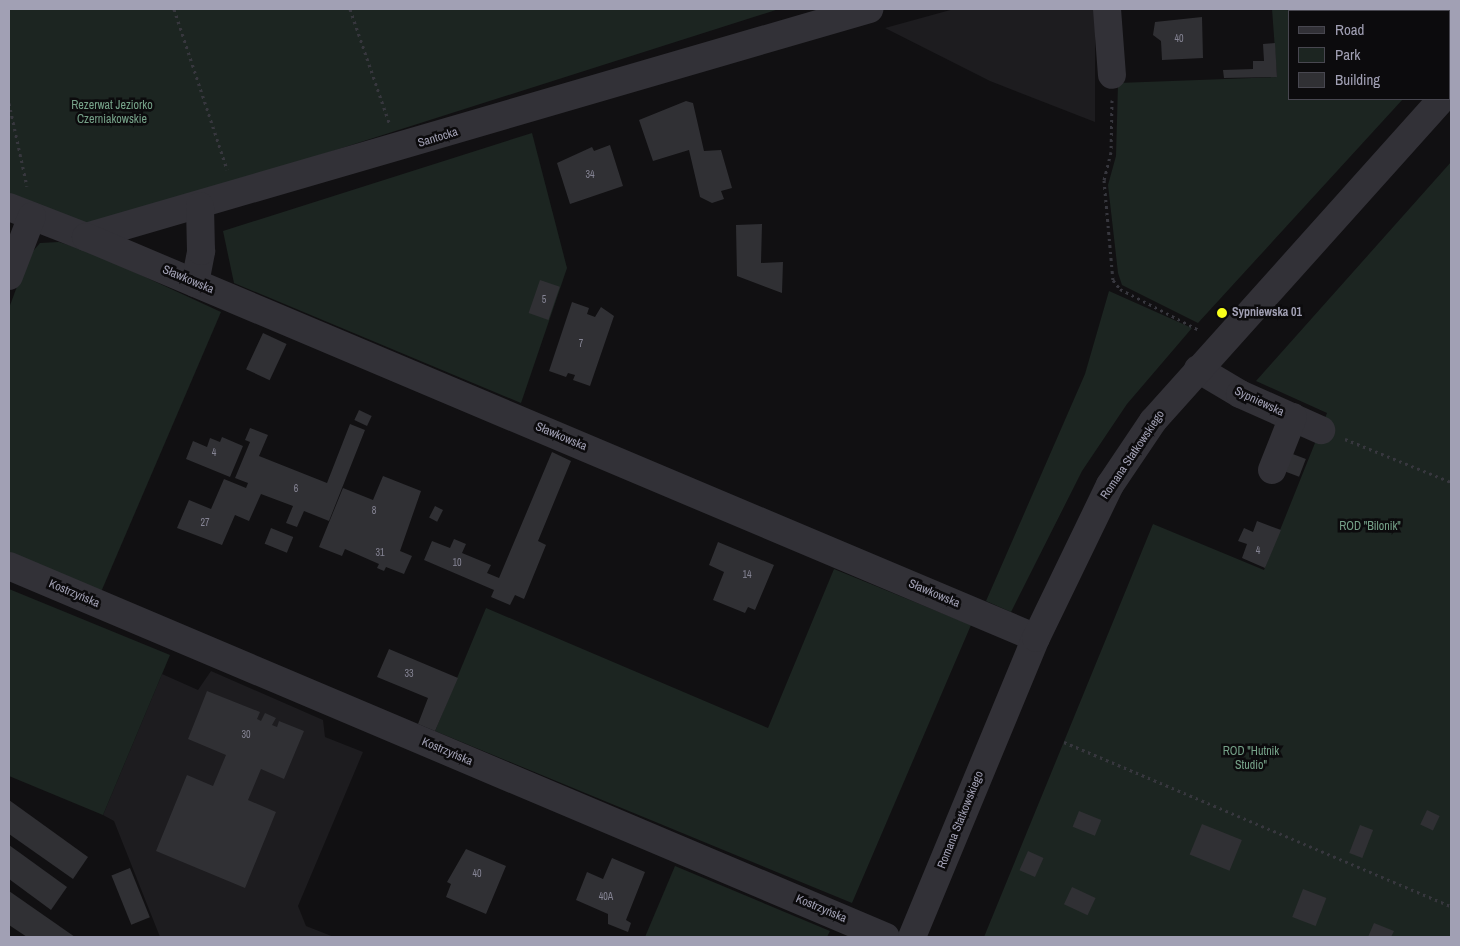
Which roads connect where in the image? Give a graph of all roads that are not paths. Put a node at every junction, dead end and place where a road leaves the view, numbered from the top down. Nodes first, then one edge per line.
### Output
1 (869, 9) edge
2 (1107, 9) edge
3 (1112, 75) road end
4 (1441, 100) edge
5 (200, 206) junction
6 (20, 211) edge
7 (86, 237) junction
8 (9, 276) edge
9 (195, 283) junction
10 (1198, 369) junction
11 (1293, 418) junction
12 (1321, 430) road end
13 (1272, 470) dead end
14 (9, 566) edge
15 (1036, 638) junction
16 (886, 937) edge
17 (912, 937) edge

1 - 5 street, Santocka
2 - 3 street
4 - 10 street, Romana Statkowskiego
5 - 7 street, Santocka
5 - 9 street
6 - 7 street
6 - 8 street
7 - 9 street, Sławkowska
9 - 15 street, Sławkowska
10 - 11 street, Sypniewska
10 - 15 street, Romana Statkowskiego
11 - 12 street, Sypniewska
11 - 13 street
14 - 16 street, Kostrzyńska
15 - 17 street, Romana Statkowskiego

